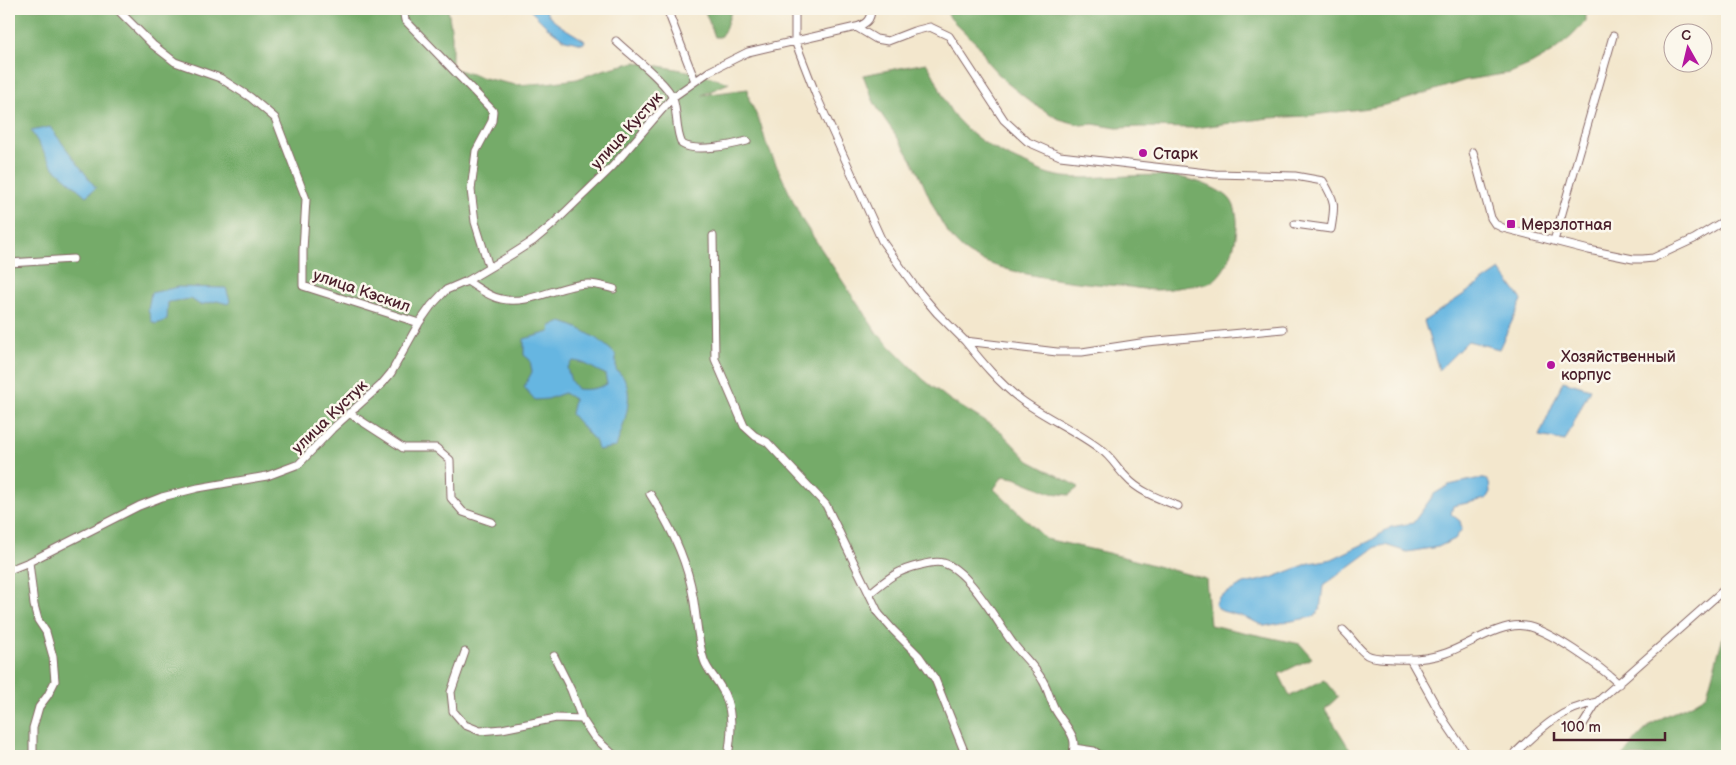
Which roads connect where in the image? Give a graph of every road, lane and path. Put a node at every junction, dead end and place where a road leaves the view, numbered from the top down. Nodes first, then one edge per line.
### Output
1 (117, 9) edge
2 (403, 9) edge
3 (667, 9) edge
4 (795, 9) edge
5 (871, 9) edge
6 (856, 28) junction
7 (1613, 36) dead end
8 (616, 41) dead end
9 (795, 41) junction
10 (695, 81) junction
11 (673, 97) junction
12 (747, 141) dead end
13 (1473, 152) dead end
14 (1727, 220) edge
15 (1295, 224) dead end
16 (713, 236) dead end
17 (1554, 241) junction
18 (73, 259) dead end
19 (9, 263) edge
20 (490, 267) junction
21 (467, 281) junction
22 (614, 289) dead end
23 (419, 323) junction
24 (1283, 329) dead end
25 (965, 341) junction
26 (349, 413) junction
27 (650, 494) dead end
28 (1178, 506) dead end
29 (492, 522) dead end
30 (29, 562) junction
31 (9, 570) edge
32 (1727, 587) edge
33 (869, 594) junction
34 (1343, 630) dead end
35 (464, 652) dead end
36 (554, 656) dead end
37 (1410, 659) junction
38 (1619, 684) junction
39 (1597, 702) junction
40 (582, 719) junction
41 (1582, 726) dead end
42 (1074, 748) junction
43 (33, 756) edge
44 (615, 756) edge
45 (728, 756) edge
46 (966, 756) edge
47 (1072, 756) edge
48 (1101, 756) edge
49 (1468, 756) edge
50 (1512, 756) edge

1 - 23 street, улица Кэскил
2 - 20 street
3 - 10 street
4 - 9 street
5 - 6 street
6 - 9 street, улица Кустук
6 - 15 street
7 - 17 street
8 - 11 street
9 - 10 street, улица Кустук
9 - 25 street
10 - 11 street, улица Кустук
11 - 12 street
11 - 20 street, улица Кустук
13 - 17 street
14 - 17 street
16 - 33 street
18 - 19 street
20 - 21 street, улица Кустук
21 - 22 street
21 - 23 street, улица Кустук
23 - 26 street, улица Кустук
24 - 25 street
25 - 28 street
26 - 29 street
26 - 30 street, улица Кустук
27 - 45 street
30 - 31 street, улица Кустук
30 - 43 street
32 - 38 street
33 - 42 street
33 - 46 street
34 - 37 street
35 - 40 street
36 - 40 street
37 - 38 street
37 - 49 street
38 - 39 street
39 - 41 street
39 - 50 street
40 - 44 street
42 - 47 street
42 - 48 street

